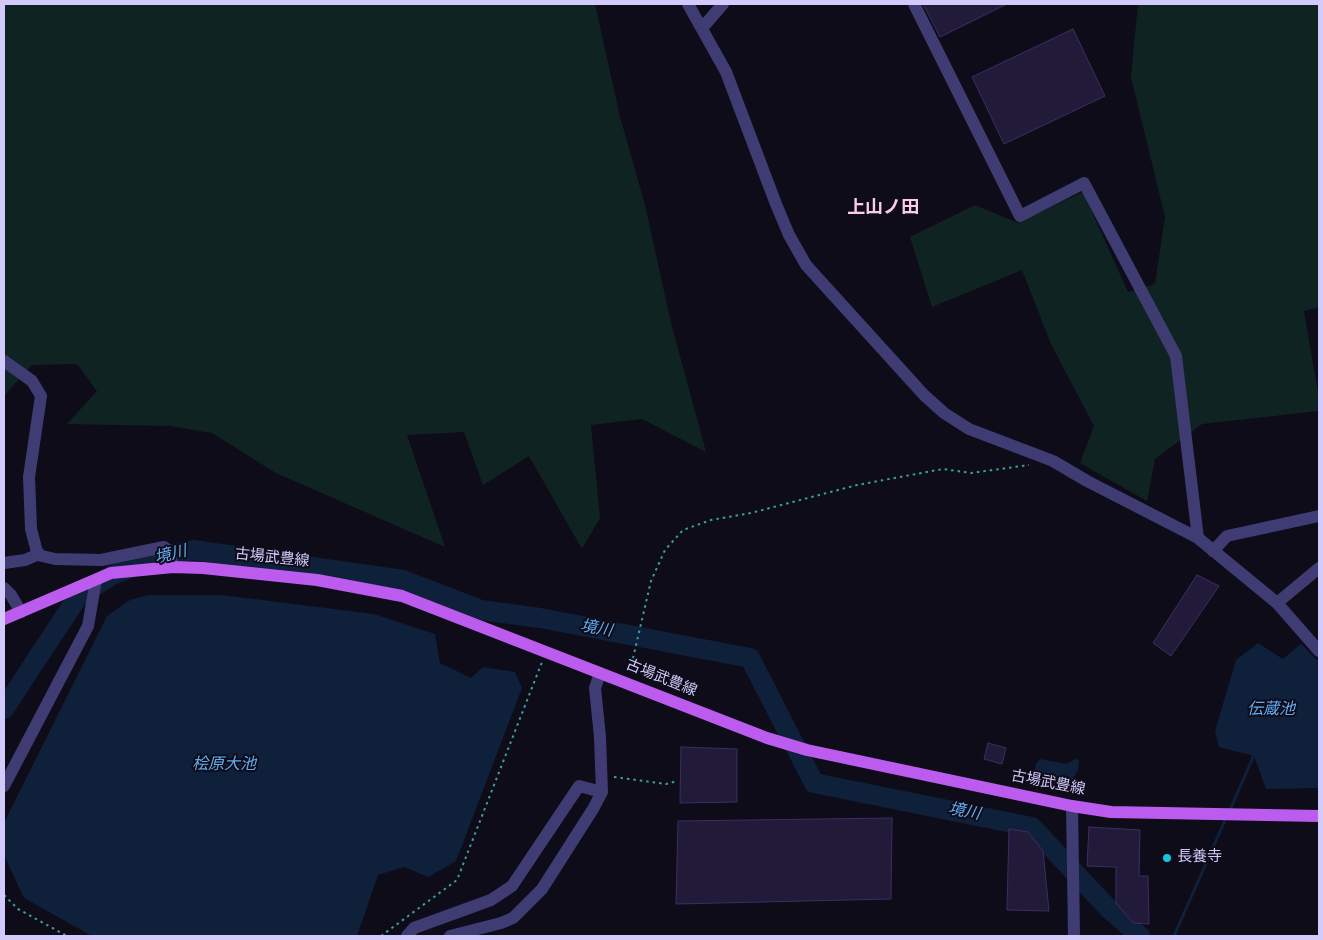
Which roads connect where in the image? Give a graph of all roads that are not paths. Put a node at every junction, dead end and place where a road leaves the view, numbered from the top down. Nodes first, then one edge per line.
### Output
1 (688, 4) edge
2 (723, 4) edge
3 (914, 4) edge
4 (702, 27) junction
5 (4, 361) edge
6 (1319, 516) edge
7 (1198, 538) junction
8 (1213, 551) junction
9 (39, 554) junction
10 (4, 562) edge
11 (173, 567) junction
12 (1319, 568) edge
13 (96, 580) junction
14 (4, 588) edge
15 (1277, 603) junction
16 (21, 612) junction
17 (4, 619) edge
18 (1319, 651) edge
19 (600, 673) junction
20 (4, 786) edge
21 (602, 792) junction
22 (1072, 806) junction
23 (1319, 816) edge
24 (407, 936) edge
25 (450, 936) edge
26 (1074, 936) edge

1 - 4 street
2 - 4 street
3 - 7 street
4 - 7 street
5 - 9 street
6 - 8 street
7 - 8 street
8 - 15 street
9 - 10 street
9 - 11 street
11 - 13 main road, 古場武豊線
11 - 19 main road, 古場武豊線
12 - 15 street
13 - 16 main road, 古場武豊線
13 - 20 street
14 - 16 street
15 - 18 street
16 - 17 main road, 古場武豊線
19 - 21 street
19 - 22 main road, 古場武豊線
21 - 24 street
21 - 25 street
22 - 23 main road, 古場武豊線
22 - 26 street

